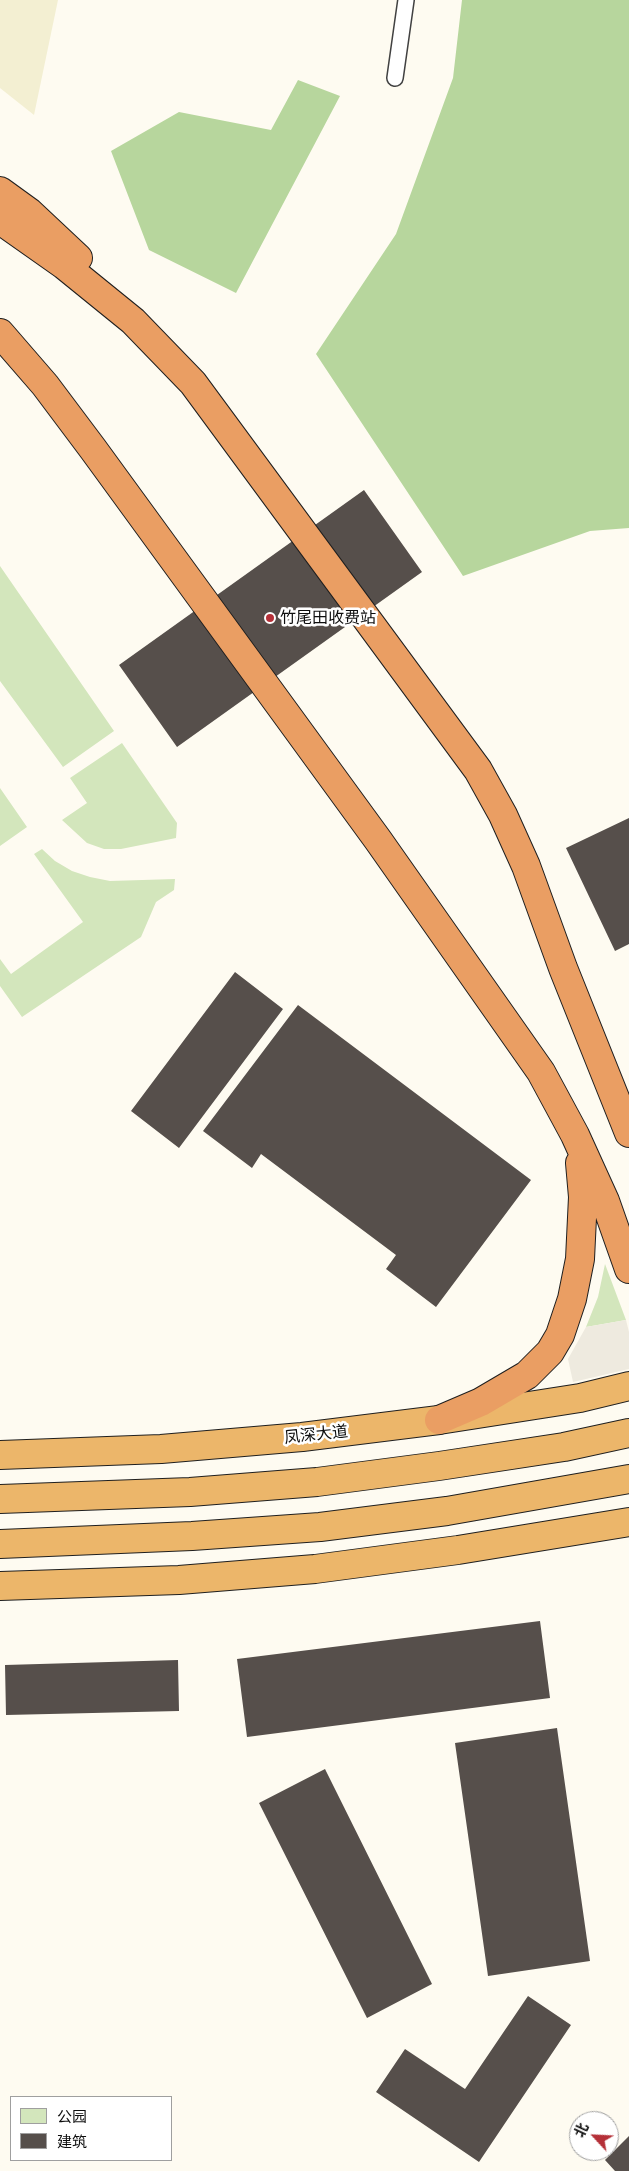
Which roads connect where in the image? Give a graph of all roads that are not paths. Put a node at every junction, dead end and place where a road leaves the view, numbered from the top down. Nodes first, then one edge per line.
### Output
1 (406, 0) edge
2 (395, 78) dead end
3 (0, 191) edge
4 (0, 220) edge
5 (133, 321) junction
6 (0, 333) edge
7 (0, 355) edge
8 (45, 385) junction
9 (629, 1133) edge
10 (575, 1135) junction
11 (629, 1270) edge
12 (629, 1386) edge
13 (439, 1420) junction
14 (629, 1433) edge
15 (0, 1455) edge
16 (629, 1478) edge
17 (0, 1498) edge
18 (629, 1522) edge
19 (0, 1544) edge
20 (0, 1586) edge

1 - 2 lane
3 - 5 highway
4 - 5 highway
5 - 9 highway
6 - 8 highway
7 - 8 highway
8 - 10 highway
10 - 11 highway
10 - 13 highway
12 - 13 highway, 凤深大道
13 - 15 highway, 凤深大道
14 - 17 highway
16 - 19 highway
18 - 20 highway

